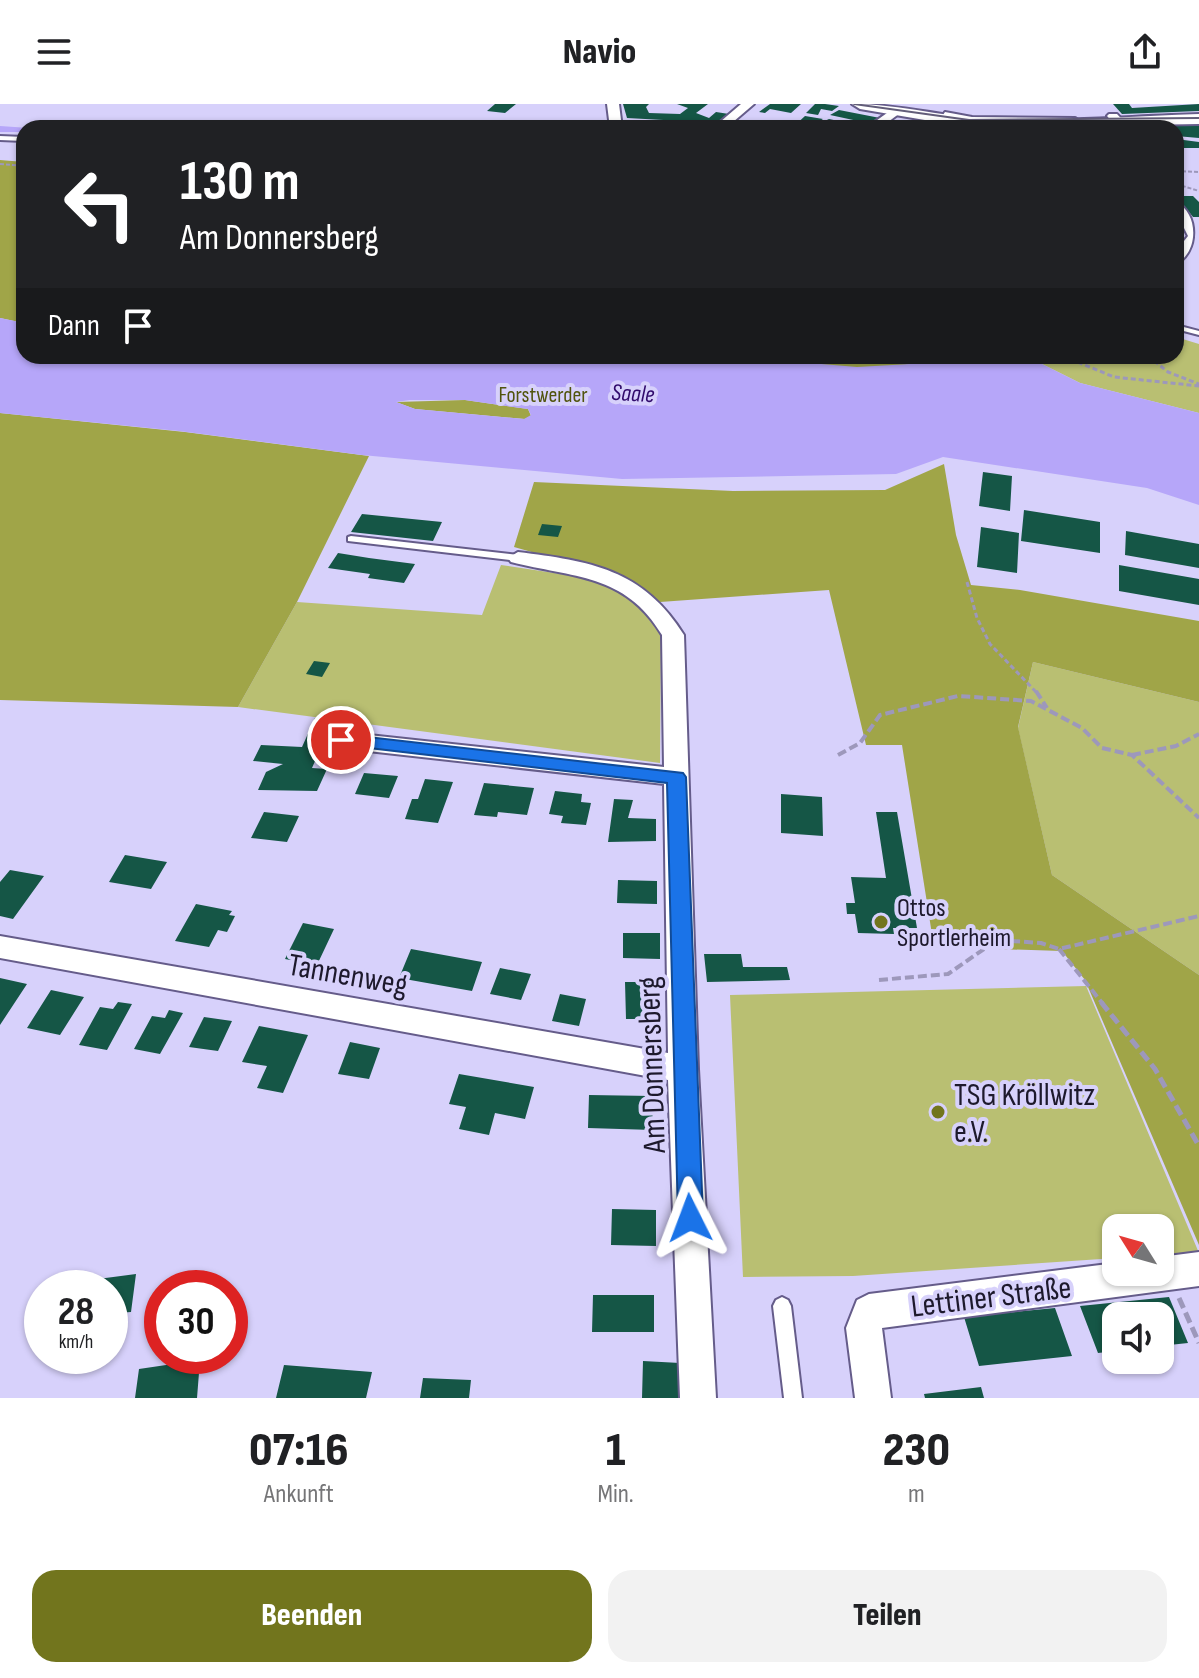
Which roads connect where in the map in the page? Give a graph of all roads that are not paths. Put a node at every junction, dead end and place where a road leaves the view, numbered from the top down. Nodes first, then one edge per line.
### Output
1 (748, 104) edge
2 (860, 104) edge
3 (907, 111) junction
4 (1199, 117) edge
5 (1118, 118) edge
6 (728, 120) edge
7 (888, 120) edge
8 (971, 120) edge
9 (1025, 120) edge
10 (1184, 211) edge
11 (1184, 250) edge
12 (351, 539) dead end
13 (518, 558) joint
14 (341, 740) dead end
15 (676, 777) junction
16 (0, 947) edge
17 (683, 1069) junction
18 (1184, 1271) edge
19 (782, 1306) dead end
20 (698, 1398) edge
21 (793, 1398) edge
22 (873, 1398) edge

1 - 6 street
2 - 3 main road
3 - 7 street
3 - 8 main road
4 - 5 main road
5 - 9 main road
10 - 11 street
12 - 13 lane, Am Donnersberg
13 - 15 street, Am Donnersberg
14 - 15 street
15 - 17 street, Am Donnersberg
16 - 17 street, Tannenweg
17 - 20 street, Am Donnersberg
18 - 22 street, Lettiner Straße
19 - 21 lane

